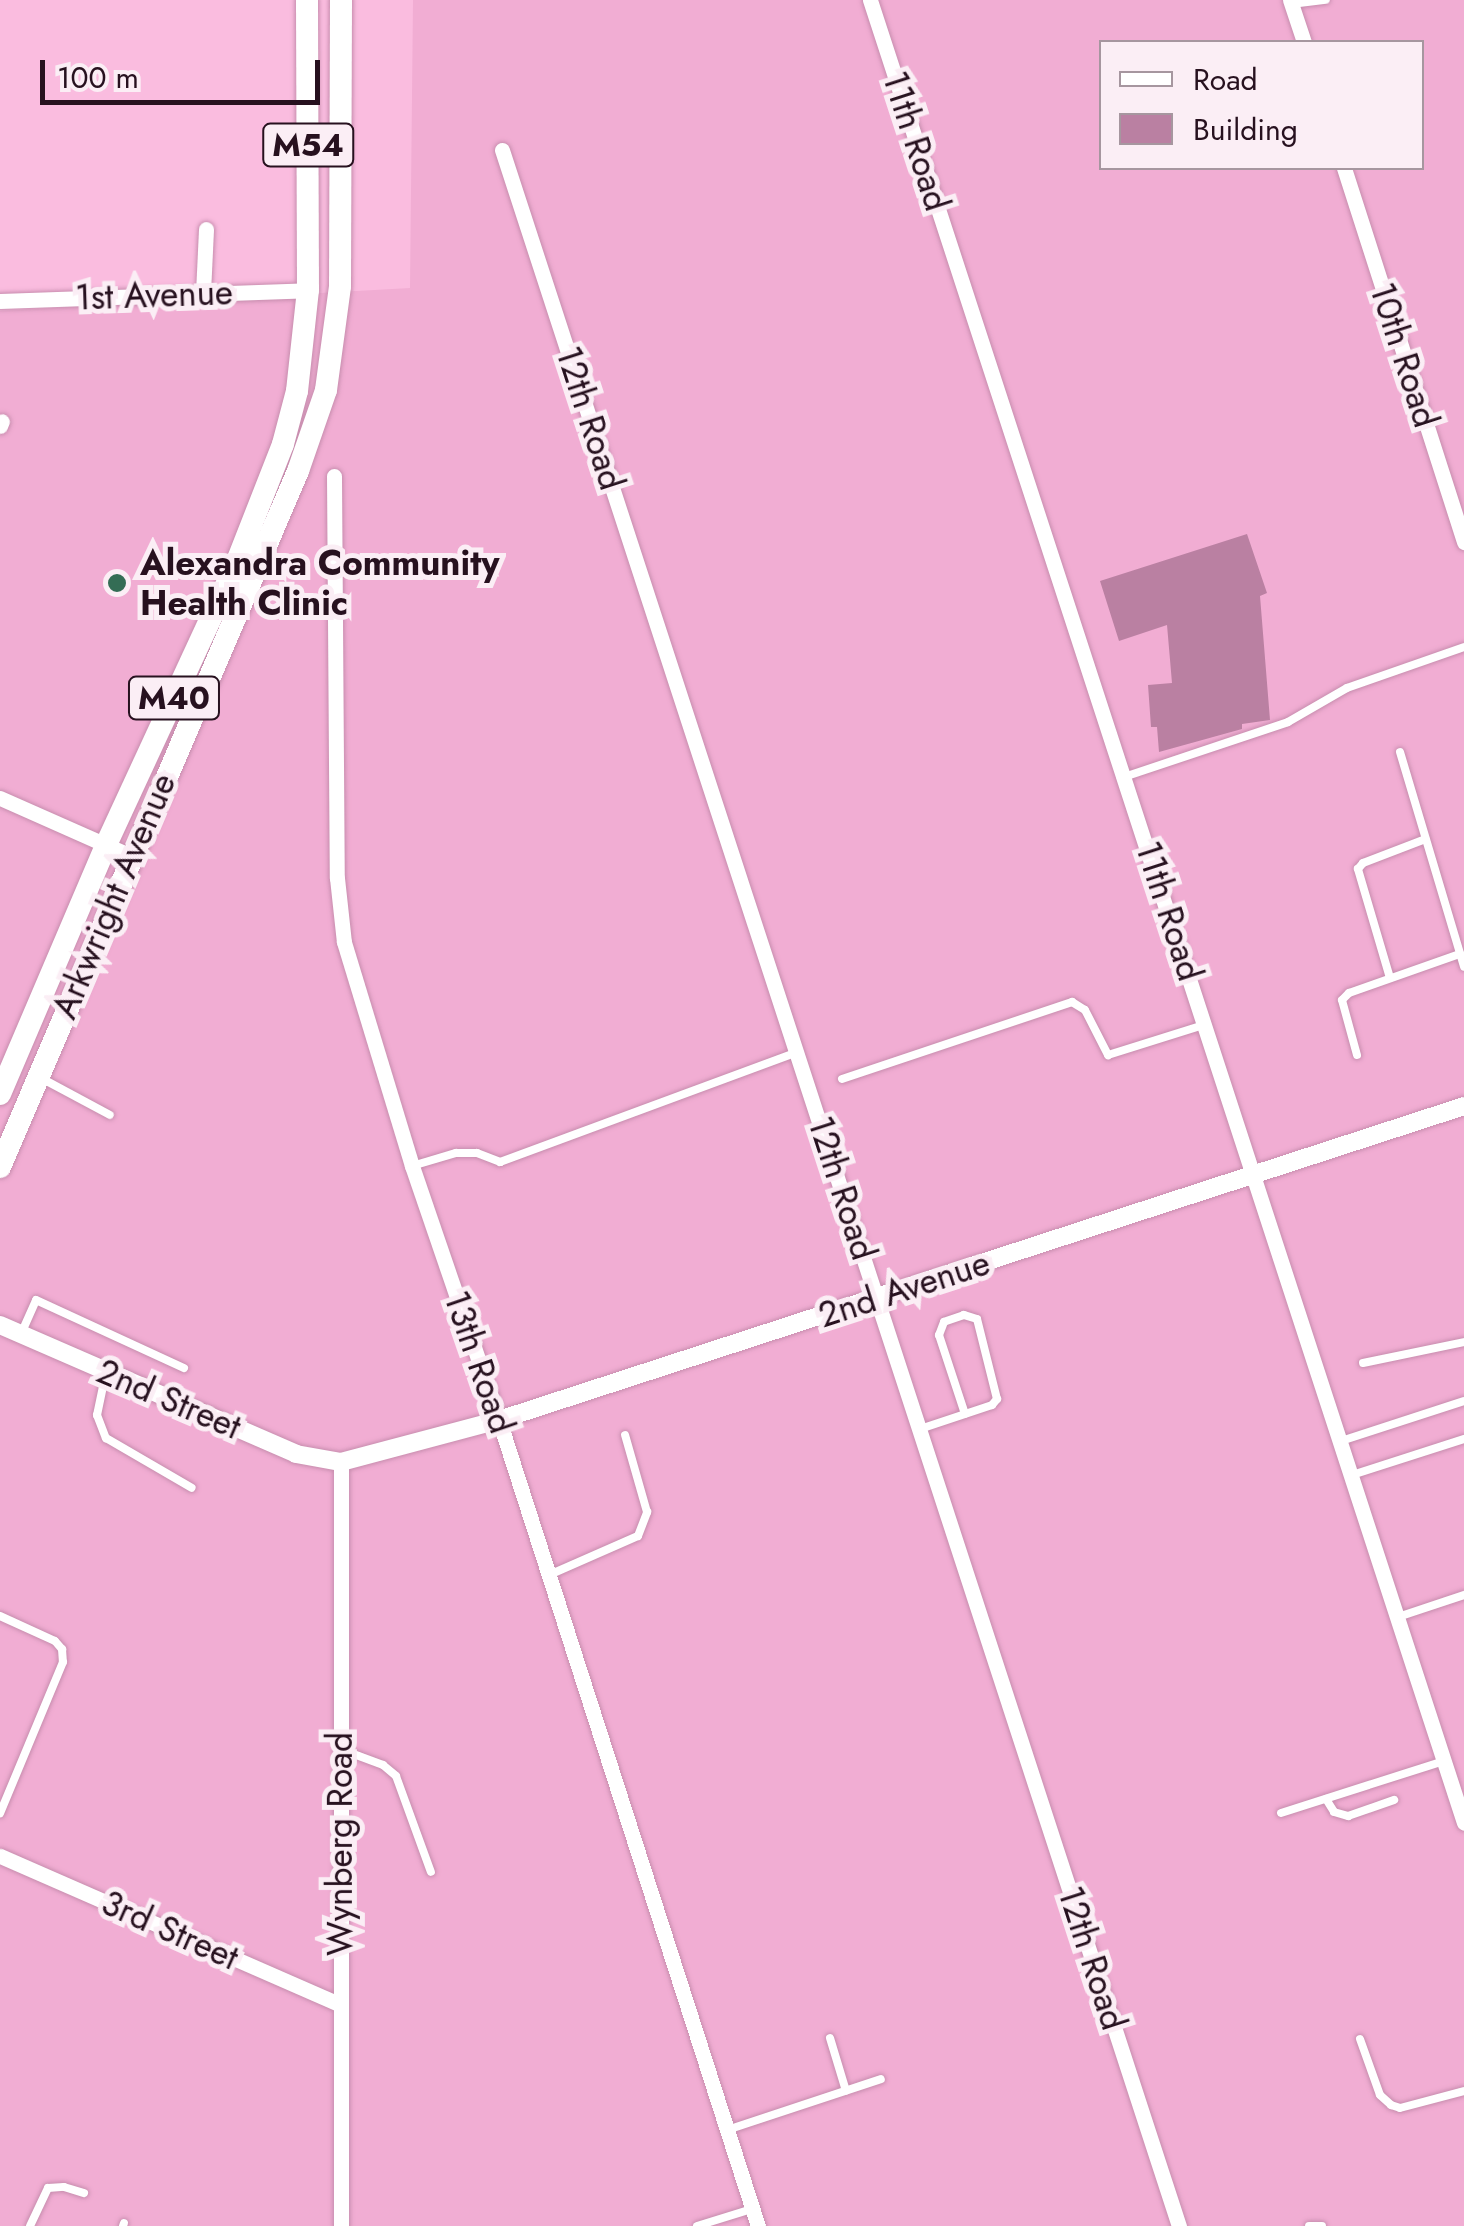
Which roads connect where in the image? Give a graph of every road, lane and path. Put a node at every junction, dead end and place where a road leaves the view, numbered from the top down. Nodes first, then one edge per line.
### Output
1 (307, 0) edge
2 (341, 0) edge
3 (870, 0) edge
4 (1326, 0) edge
5 (1291, 2) edge
6 (1303, 40) edge
7 (502, 150) dead end
8 (1345, 170) edge
9 (206, 229) dead end
10 (340, 286) joint
11 (308, 290) junction
12 (203, 292) junction
13 (0, 301) edge
14 (334, 476) dead end
15 (1464, 542) edge
16 (1464, 647) edge
17 (1400, 752) dead end
18 (1124, 777) junction
19 (0, 798) edge
20 (1426, 840) junction
21 (106, 845) junction
22 (131, 856) junction
23 (1460, 954) junction
24 (1464, 967) edge
25 (1390, 978) junction
26 (1206, 1024) junction
27 (798, 1052) junction
28 (1358, 1055) dead end
29 (37, 1076) junction
30 (842, 1078) dead end
31 (0, 1094) edge
32 (1464, 1106) edge
33 (110, 1115) dead end
34 (412, 1166) junction
35 (0, 1167) edge
36 (1255, 1175) junction
37 (878, 1297) junction
38 (0, 1325) edge
39 (21, 1334) junction
40 (1464, 1342) edge
41 (1362, 1363) dead end
42 (184, 1368) dead end
43 (106, 1372) junction
44 (1464, 1401) edge
45 (965, 1414) junction
46 (500, 1420) junction
47 (920, 1429) junction
48 (625, 1435) dead end
49 (1464, 1439) edge
50 (1341, 1441) junction
51 (341, 1462) junction
52 (1352, 1475) junction
53 (192, 1488) dead end
54 (549, 1575) junction
55 (1464, 1595) edge
56 (0, 1616) edge
57 (1398, 1617) junction
58 (340, 1749) junction
59 (1444, 1761) junction
60 (1326, 1799) junction
61 (1394, 1800) dead end
62 (0, 1812) edge
63 (1281, 1813) dead end
64 (1464, 1823) edge
65 (0, 1856) edge
66 (430, 1872) dead end
67 (340, 2004) junction
68 (830, 2038) dead end
69 (1360, 2039) dead end
70 (881, 2079) dead end
71 (1464, 2090) edge
72 (846, 2091) junction
73 (727, 2130) junction
74 (84, 2193) dead end
75 (752, 2209) junction
76 (30, 2226) edge
77 (341, 2226) edge
78 (697, 2226) edge
79 (758, 2226) edge
80 (1179, 2226) edge
81 (1309, 2226) edge
82 (1322, 2226) edge

1 - 11 main road, M54
2 - 10 main road, M54
3 - 18 street, 11th Road
4 - 5 lane
5 - 6 street
7 - 27 street, 12th Road
8 - 15 street, 10th Road
9 - 12 street
10 - 22 main road, Arkwright Avenue / M40
11 - 12 street, 1st Avenue
11 - 21 main road, Arkwright Avenue / M40
12 - 13 street, 1st Avenue
14 - 34 street, 13th Road
16 - 18 lane
17 - 20 lane
18 - 26 street, 11th Road
19 - 21 street
20 - 23 lane
20 - 25 lane
21 - 22 street
21 - 31 main road, Arkwright Avenue / M40
22 - 29 main road, Arkwright Avenue / M40
23 - 24 lane
23 - 25 lane
25 - 28 lane
26 - 30 lane
26 - 36 street, 11th Road
27 - 34 lane
27 - 37 street, 12th Road
29 - 33 lane
29 - 35 main road, Arkwright Avenue / M40
32 - 36 street, 2nd Avenue
34 - 46 street, 13th Road
36 - 37 street, 2nd Avenue
36 - 50 street, 11th Road
37 - 46 street, 2nd Avenue
37 - 47 street, 12th Road
38 - 39 street, 2nd Street
39 - 42 lane
39 - 43 street, 2nd Street
40 - 41 lane
43 - 51 street, 2nd Street
43 - 53 lane
44 - 50 lane
45 - 45 lane
45 - 47 lane
46 - 51 street, 2nd Avenue
46 - 54 street, 13th Road
47 - 80 street, 12th Road
48 - 54 lane
49 - 52 lane
50 - 52 street, 11th Road
51 - 58 street, Wynberg Road
52 - 57 street, 11th Road
54 - 73 street, 13th Road
55 - 57 lane
56 - 62 lane
57 - 59 street, 11th Road
58 - 66 lane
58 - 67 street, Wynberg Road
59 - 60 lane
59 - 64 street, 11th Road
60 - 61 lane
60 - 63 lane
65 - 67 street, 3rd Street
67 - 77 street, Wynberg Road
68 - 72 lane
69 - 71 lane
70 - 72 lane
72 - 73 lane
73 - 75 street, 13th Road
74 - 76 lane
75 - 78 lane
75 - 79 street, 13th Road
81 - 82 lane

